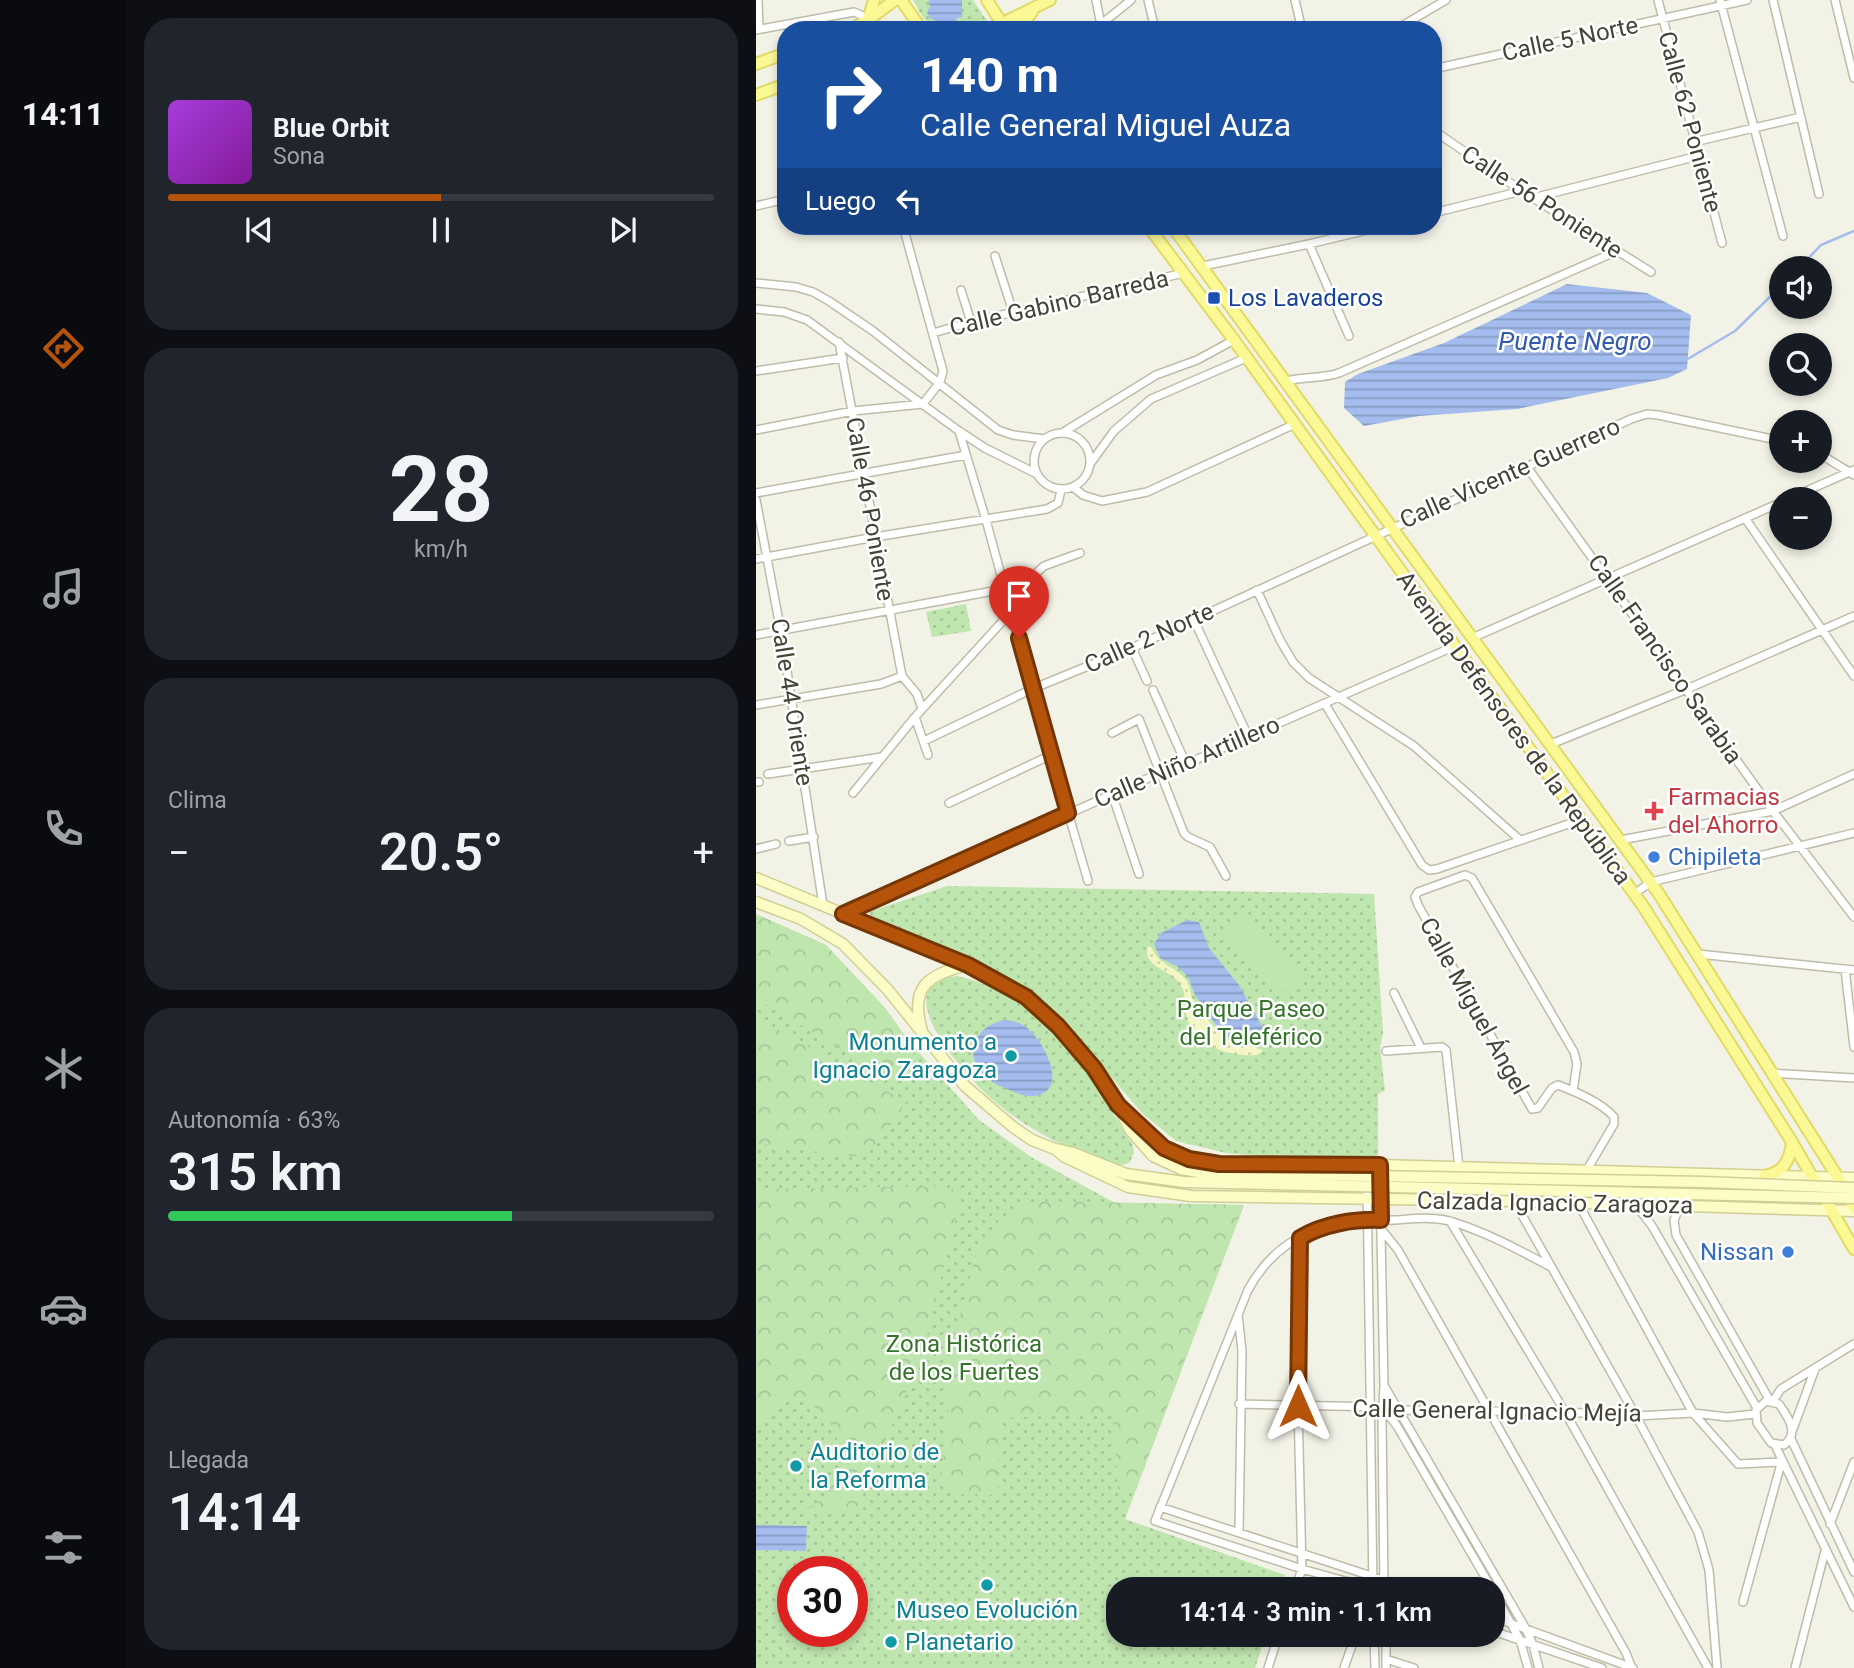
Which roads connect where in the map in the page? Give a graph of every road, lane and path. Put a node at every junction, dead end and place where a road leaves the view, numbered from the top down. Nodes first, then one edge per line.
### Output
1 (758, 0) edge
2 (874, 0) edge
3 (895, 0) edge
4 (901, 0) edge
5 (987, 0) edge
6 (998, 0) edge
7 (1050, 0) edge
8 (1096, 0) edge
9 (1131, 0) edge
10 (1148, 0) edge
11 (1295, 0) edge
12 (1446, 0) edge
13 (1658, 0) edge
14 (1746, 0) edge
15 (1773, 0) edge
16 (1835, 0) edge
17 (1721, 3) edge
18 (1038, 6) junction
19 (1664, 19) junction
20 (803, 21) edge
21 (867, 21) junction
22 (916, 21) edge
23 (999, 21) edge
24 (1002, 21) edge
25 (1013, 21) edge
26 (1024, 21) edge
27 (1100, 21) edge
28 (1108, 21) edge
29 (1153, 21) dead end
30 (1300, 21) edge
31 (1410, 21) edge
32 (777, 26) edge
33 (758, 29) edge
34 (777, 56) edge
35 (756, 64) edge
36 (1442, 67) edge
37 (1854, 78) edge
38 (777, 87) edge
39 (756, 95) edge
40 (1801, 117) junction
41 (1754, 128) junction
42 (1442, 136) edge
43 (1694, 142) junction
44 (1698, 156) junction
45 (1522, 191) junction
46 (1819, 194) dead end
47 (1533, 198) junction
48 (777, 201) edge
49 (756, 206) edge
50 (1442, 211) edge
51 (906, 235) edge
52 (1155, 235) edge
53 (1179, 235) edge
54 (1346, 235) edge
55 (1783, 236) dead end
56 (1722, 243) dead end
57 (1309, 244) junction
58 (1617, 251) junction
59 (995, 257) dead end
60 (1203, 266) junction
61 (1650, 272) dead end
62 (1184, 273) junction
63 (756, 283) edge
64 (961, 290) dead end
65 (756, 309) edge
66 (1013, 312) junction
67 (971, 322) junction
68 (933, 333) junction
69 (1349, 336) dead end
70 (1234, 340) junction
71 (839, 342) junction
72 (844, 358) junction
73 (1246, 358) junction
74 (756, 371) edge
75 (1287, 381) junction
76 (940, 382) junction
77 (923, 404) junction
78 (853, 411) junction
79 (1295, 424) junction
80 (756, 430) edge
81 (959, 431) junction
82 (1062, 433) junction
83 (1769, 438) edge
84 (1044, 439) junction
85 (966, 455) junction
86 (1832, 461) edge
87 (1090, 464) junction
88 (1527, 467) junction
89 (1852, 473) edge
90 (863, 474) junction
91 (1037, 474) junction
92 (1073, 487) junction
93 (1818, 487) edge
94 (1061, 489) junction
95 (756, 493) edge
96 (756, 500) edge
97 (1769, 507) edge
98 (1745, 517) junction
99 (986, 520) junction
100 (1392, 526) junction
101 (1374, 535) junction
102 (875, 537) junction
103 (1080, 553) dead end
104 (768, 557) junction
105 (756, 559) edge
106 (1608, 578) junction
107 (1004, 589) junction
108 (1257, 590) junction
109 (1007, 600) junction
110 (888, 611) junction
111 (1011, 612) junction
112 (1854, 616) edge
113 (1194, 618) junction
114 (1823, 630) junction
115 (781, 632) junction
116 (756, 635) edge
117 (1472, 638) junction
118 (1455, 646) junction
119 (1132, 648) junction
120 (902, 676) junction
121 (1854, 676) edge
122 (1147, 681) dead end
123 (1032, 689) junction
124 (1153, 690) dead end
125 (1687, 690) junction
126 (790, 698) junction
127 (1336, 698) junction
128 (1325, 704) junction
129 (756, 705) edge
130 (922, 709) junction
131 (915, 717) junction
132 (1112, 733) dead end
133 (1248, 736) junction
134 (924, 741) junction
135 (1551, 744) junction
136 (928, 755) dead end
137 (1051, 755) junction
138 (882, 757) junction
139 (1186, 764) junction
140 (803, 768) junction
141 (1160, 773) junction
142 (768, 774) dead end
143 (1854, 774) edge
144 (853, 793) dead end
145 (1112, 794) junction
146 (949, 803) dead end
147 (1773, 811) junction
148 (1068, 813) junction
149 (1580, 820) junction
150 (1854, 833) edge
151 (814, 837) junction
152 (1520, 840) junction
153 (1620, 840) junction
154 (789, 841) dead end
155 (776, 844) dead end
156 (1801, 847) junction
157 (756, 849) edge
158 (1139, 874) dead end
159 (1226, 876) dead end
160 (756, 878) edge
161 (1088, 881) dead end
162 (1651, 882) junction
163 (1634, 894) junction
164 (756, 902) edge
165 (823, 905) junction
166 (843, 914) junction
167 (1854, 917) edge
168 (1698, 954) junction
169 (968, 965) junction
170 (1845, 969) junction
171 (1854, 970) edge
172 (1394, 993) dead end
173 (924, 1037) junction
174 (1854, 1047) edge
175 (1421, 1048) junction
176 (1386, 1051) dead end
177 (1771, 1073) junction
178 (1854, 1079) edge
179 (1573, 1091) junction
180 (1118, 1105) junction
181 (1792, 1142) junction
182 (1055, 1149) junction
183 (1346, 1165) junction
184 (1365, 1165) junction
185 (1380, 1165) junction
186 (1405, 1166) junction
187 (1459, 1168) junction
188 (1586, 1171) junction
189 (1607, 1172) junction
190 (1642, 1173) junction
191 (1748, 1175) junction
192 (1764, 1176) junction
193 (1837, 1176) junction
194 (1810, 1177) junction
195 (1854, 1178) edge
196 (1854, 1188) edge
197 (1348, 1198) junction
198 (1854, 1198) edge
199 (1374, 1199) junction
200 (1401, 1199) junction
201 (1514, 1201) junction
202 (1578, 1203) junction
203 (1613, 1203) junction
204 (1629, 1204) junction
205 (1680, 1206) junction
206 (1754, 1209) junction
207 (1854, 1209) edge
208 (1830, 1210) junction
209 (1369, 1220) junction
210 (1450, 1221) junction
211 (1381, 1225) junction
212 (1300, 1238) junction
213 (1854, 1249) edge
214 (1551, 1267) junction
215 (1238, 1311) junction
216 (1854, 1344) edge
217 (1815, 1369) junction
218 (1384, 1386) junction
219 (1772, 1401) junction
220 (1240, 1404) junction
221 (1298, 1406) junction
222 (1382, 1407) junction
223 (1371, 1409) junction
224 (1399, 1410) junction
225 (1488, 1411) junction
226 (1756, 1411) junction
227 (1565, 1412) junction
228 (1693, 1413) junction
229 (1636, 1416) junction
230 (1793, 1429) junction
231 (1791, 1438) junction
232 (1775, 1446) junction
233 (1782, 1460) junction
234 (1854, 1462) edge
235 (1160, 1507) junction
236 (1830, 1524) junction
237 (1239, 1532) junction
238 (1825, 1551) junction
239 (1301, 1553) junction
240 (1302, 1569) junction
241 (1854, 1572) edge
242 (1372, 1576) junction
243 (1299, 1577) edge
244 (1330, 1577) edge
245 (1376, 1577) edge
246 (1383, 1577) edge
247 (1485, 1577) edge
248 (1743, 1602) dead end
249 (1854, 1606) edge
250 (1505, 1612) edge
251 (1505, 1621) edge
252 (1512, 1624) junction
253 (1526, 1629) junction
254 (1505, 1635) edge
255 (1520, 1640) junction
256 (1533, 1645) junction
257 (1275, 1647) edge
258 (1351, 1647) edge
259 (1374, 1647) edge
260 (1386, 1647) edge
261 (1386, 1659) junction
262 (1268, 1668) edge
263 (1344, 1668) edge
264 (1375, 1668) edge
265 (1386, 1668) edge
266 (1414, 1668) edge
267 (1528, 1668) edge
268 (1539, 1668) edge
269 (1602, 1668) edge
270 (1632, 1668) edge
271 (1707, 1668) edge
272 (1717, 1668) edge
273 (1794, 1668) edge

1 - 33 street
2 - 21 main road
3 - 21 main road
4 - 22 main road
5 - 23 main road
6 - 24 main road
7 - 18 main road
8 - 27 street
9 - 28 street
10 - 29 street
11 - 30 street
12 - 31 street
13 - 19 street, Calle 62 Poniente
14 - 17 street, Calle 5 Norte
15 - 40 street
16 - 37 street
17 - 19 street, Calle 5 Norte
17 - 41 street
18 - 25 main road
18 - 26 main road
19 - 36 street, Calle 5 Norte
19 - 43 street, Calle 62 Poniente
20 - 21 street
32 - 33 street
34 - 35 main road
38 - 39 main road
40 - 41 street
40 - 46 street
41 - 43 street
41 - 55 street
42 - 45 street, Calle 56 Poniente
43 - 44 street, Calle 62 Poniente
44 - 47 street
44 - 56 street, Calle 62 Poniente
45 - 47 street, Calle 56 Poniente
45 - 50 street
47 - 58 street, Calle 56 Poniente
48 - 49 street
51 - 68 street
52 - 62 main road, Avenida Defensores de la República
53 - 60 main road, Avenida Defensores de la República
54 - 57 street
57 - 60 street
57 - 69 street
58 - 61 street, Calle 56 Poniente
58 - 75 street
59 - 66 street
60 - 75 main road, Avenida Defensores de la República
62 - 66 street, Calle Gabino Barreda
62 - 70 main road, Avenida Defensores de la República
63 - 76 street
64 - 67 street
65 - 71 street
66 - 67 street, Calle Gabino Barreda
67 - 68 street, Calle Gabino Barreda
68 - 76 street
70 - 73 main road, Avenida Defensores de la República
70 - 82 street
71 - 72 street, Calle 46 Poniente
71 - 77 street
72 - 74 street
72 - 78 street, Calle 46 Poniente
73 - 79 main road, Avenida Defensores de la República
73 - 87 street
75 - 100 main road, Avenida Defensores de la República
76 - 77 street
76 - 84 street
77 - 78 street
77 - 81 street
78 - 80 street
78 - 90 street, Calle 46 Poniente
79 - 92 street
79 - 101 main road, Avenida Defensores de la República
81 - 85 street
81 - 91 street
82 - 84 street
82 - 87 street
83 - 88 street, Calle Vicente Guerrero
84 - 91 street
85 - 90 street
85 - 99 street
86 - 89 street
87 - 92 street
88 - 100 street, Calle Vicente Guerrero
88 - 106 street, Calle Francisco Sarabia
89 - 93 street
90 - 95 street
90 - 102 street, Calle 46 Poniente
91 - 94 street
92 - 94 street
94 - 99 street
96 - 104 street, Calle 44 Oriente
97 - 98 street
98 - 106 street
98 - 114 street
99 - 102 street
99 - 107 street
100 - 101 street, Calle Vicente Guerrero
100 - 117 main road, Avenida Defensores de la República
101 - 108 street, Calle 2 Norte
101 - 118 main road, Avenida Defensores de la República
102 - 104 street
102 - 110 street, Calle 46 Poniente
103 - 109 street
104 - 105 street
104 - 115 street, Calle 44 Oriente
106 - 117 street
106 - 125 street, Calle Francisco Sarabia
107 - 109 street
107 - 110 street
108 - 113 street, Calle 2 Norte
108 - 127 street
109 - 111 street
110 - 115 street
110 - 120 street, Calle 46 Poniente
111 - 123 street
111 - 130 street
112 - 114 street
113 - 119 street, Calle 2 Norte
113 - 133 street
114 - 121 street
114 - 125 street
115 - 116 street
115 - 126 street, Calle 44 Oriente
117 - 135 main road, Avenida Defensores de la República
118 - 127 street, Calle Niño Artillero
118 - 149 main road, Avenida Defensores de la República
119 - 122 street
119 - 123 street, Calle 2 Norte
120 - 126 street
120 - 130 street
123 - 134 street, Calle 2 Norte
123 - 137 street
124 - 139 street
125 - 135 street
125 - 147 street, Calle Francisco Sarabia
126 - 129 street
126 - 140 street, Calle 44 Oriente
127 - 128 street, Calle Niño Artillero
127 - 152 street
128 - 133 street, Calle Niño Artillero
128 - 152 street
130 - 131 street
131 - 134 street
131 - 138 street
132 - 141 street
133 - 139 street, Calle Niño Artillero
134 - 136 street
135 - 153 main road, Avenida Defensores de la República
137 - 146 street
137 - 148 street
138 - 140 street
138 - 144 street
139 - 141 street, Calle Niño Artillero
140 - 142 street
140 - 151 street, Calle 44 Oriente
141 - 145 street, Calle Niño Artillero
141 - 159 street
143 - 147 street
145 - 148 street, Calle Niño Artillero
145 - 158 street
147 - 153 street
147 - 156 street, Calle Francisco Sarabia
148 - 161 street
148 - 166 street, Calle Niño Artillero
149 - 152 street
149 - 163 main road, Avenida Defensores de la República
150 - 156 street
151 - 154 street
151 - 165 street, Calle 44 Oriente
153 - 162 main road, Avenida Defensores de la República
155 - 157 street
156 - 162 street
156 - 167 street, Calle Francisco Sarabia
160 - 165 main road, Calzada Ignacio Zaragoza
162 - 163 street
162 - 168 main road, Avenida Defensores de la República
163 - 181 main road, Avenida Defensores de la República
164 - 173 main road, Calzada Ignacio Zaragoza
165 - 166 main road, Calzada Ignacio Zaragoza
166 - 169 main road, Calzada Ignacio Zaragoza
168 - 170 street
168 - 177 main road, Avenida Defensores de la República
169 - 173 main road
169 - 180 main road, Calzada Ignacio Zaragoza
170 - 171 street
170 - 174 street
172 - 175 street
173 - 182 main road, Calzada Ignacio Zaragoza
175 - 176 street
175 - 187 street
177 - 178 street
177 - 193 main road, Avenida Defensores de la República
179 - 179 street, Calle Miguel Ángel
179 - 188 street
180 - 183 main road, Calzada Ignacio Zaragoza
180 - 196 main road, Calzada Ignacio Zaragoza, bridge
181 - 192 main road
181 - 194 main road, Avenida Defensores de la República
182 - 197 main road, Calzada Ignacio Zaragoza
182 - 198 main road, Calzada Ignacio Zaragoza, bridge
183 - 184 main road, Calzada Ignacio Zaragoza
183 - 197 main road
184 - 185 main road, Calzada Ignacio Zaragoza
184 - 199 street
185 - 186 main road, Calzada Ignacio Zaragoza
185 - 199 street
186 - 187 main road, Calzada Ignacio Zaragoza
186 - 200 main road
187 - 188 main road, Calzada Ignacio Zaragoza
188 - 189 main road, Calzada Ignacio Zaragoza
188 - 202 street
189 - 190 main road, Calzada Ignacio Zaragoza
189 - 203 main road
190 - 191 main road, Calzada Ignacio Zaragoza
190 - 204 main road
191 - 192 main road, Calzada Ignacio Zaragoza
191 - 206 main road
192 - 194 main road, Calzada Ignacio Zaragoza
193 - 194 main road, Calzada Ignacio Zaragoza
193 - 195 main road, Calzada Ignacio Zaragoza
193 - 207 main road, Avenida Defensores de la República
194 - 208 main road, Avenida Defensores de la República
197 - 199 main road, Calzada Ignacio Zaragoza
199 - 200 main road, Calzada Ignacio Zaragoza
199 - 209 street
199 - 211 street
200 - 201 main road, Calzada Ignacio Zaragoza
201 - 202 main road, Calzada Ignacio Zaragoza
201 - 214 street
202 - 203 main road, Calzada Ignacio Zaragoza
202 - 228 street
203 - 204 main road, Calzada Ignacio Zaragoza
204 - 205 main road, Calzada Ignacio Zaragoza
204 - 226 street
205 - 206 main road, Calzada Ignacio Zaragoza
205 - 219 street
206 - 208 main road, Calzada Ignacio Zaragoza
207 - 208 main road, Calzada Ignacio Zaragoza
208 - 213 main road, Avenida Defensores de la República
209 - 211 street
209 - 212 street
209 - 223 street
210 - 211 street
210 - 214 street
210 - 227 street
211 - 218 street
211 - 225 street
212 - 215 street
212 - 221 street
214 - 229 street
215 - 220 street
215 - 235 street
216 - 217 street
217 - 219 street
217 - 230 street
218 - 222 street
218 - 224 street
219 - 226 street
219 - 230 street
220 - 221 street, Calle General Ignacio Mejía
220 - 237 street
221 - 223 street, Calle General Ignacio Mejía
221 - 239 street
222 - 223 street, Calle General Ignacio Mejía
222 - 224 street, Calle General Ignacio Mejía
222 - 246 street
222 - 247 street
223 - 242 street
224 - 225 street, Calle General Ignacio Mejía
224 - 253 street
225 - 227 street, Calle General Ignacio Mejía
225 - 270 street
226 - 228 street, Calle General Ignacio Mejía
226 - 232 street
227 - 229 street, Calle General Ignacio Mejía
227 - 271 street
228 - 229 street, Calle General Ignacio Mejía
228 - 233 street
229 - 272 street
230 - 231 street
231 - 232 street
231 - 236 street
232 - 233 street
233 - 238 street
233 - 248 street
234 - 236 street
235 - 237 street
235 - 240 street
236 - 241 street
237 - 239 street
238 - 249 street
238 - 273 street
239 - 240 street
239 - 242 street
240 - 243 street
240 - 244 street
242 - 245 street
250 - 252 street
251 - 252 street
252 - 253 street
252 - 255 street
253 - 256 street
253 - 270 street
254 - 255 street
255 - 256 street
255 - 267 street
256 - 268 street
256 - 269 street
257 - 262 street
258 - 263 street
259 - 264 street
260 - 261 street
261 - 265 street
261 - 266 street

